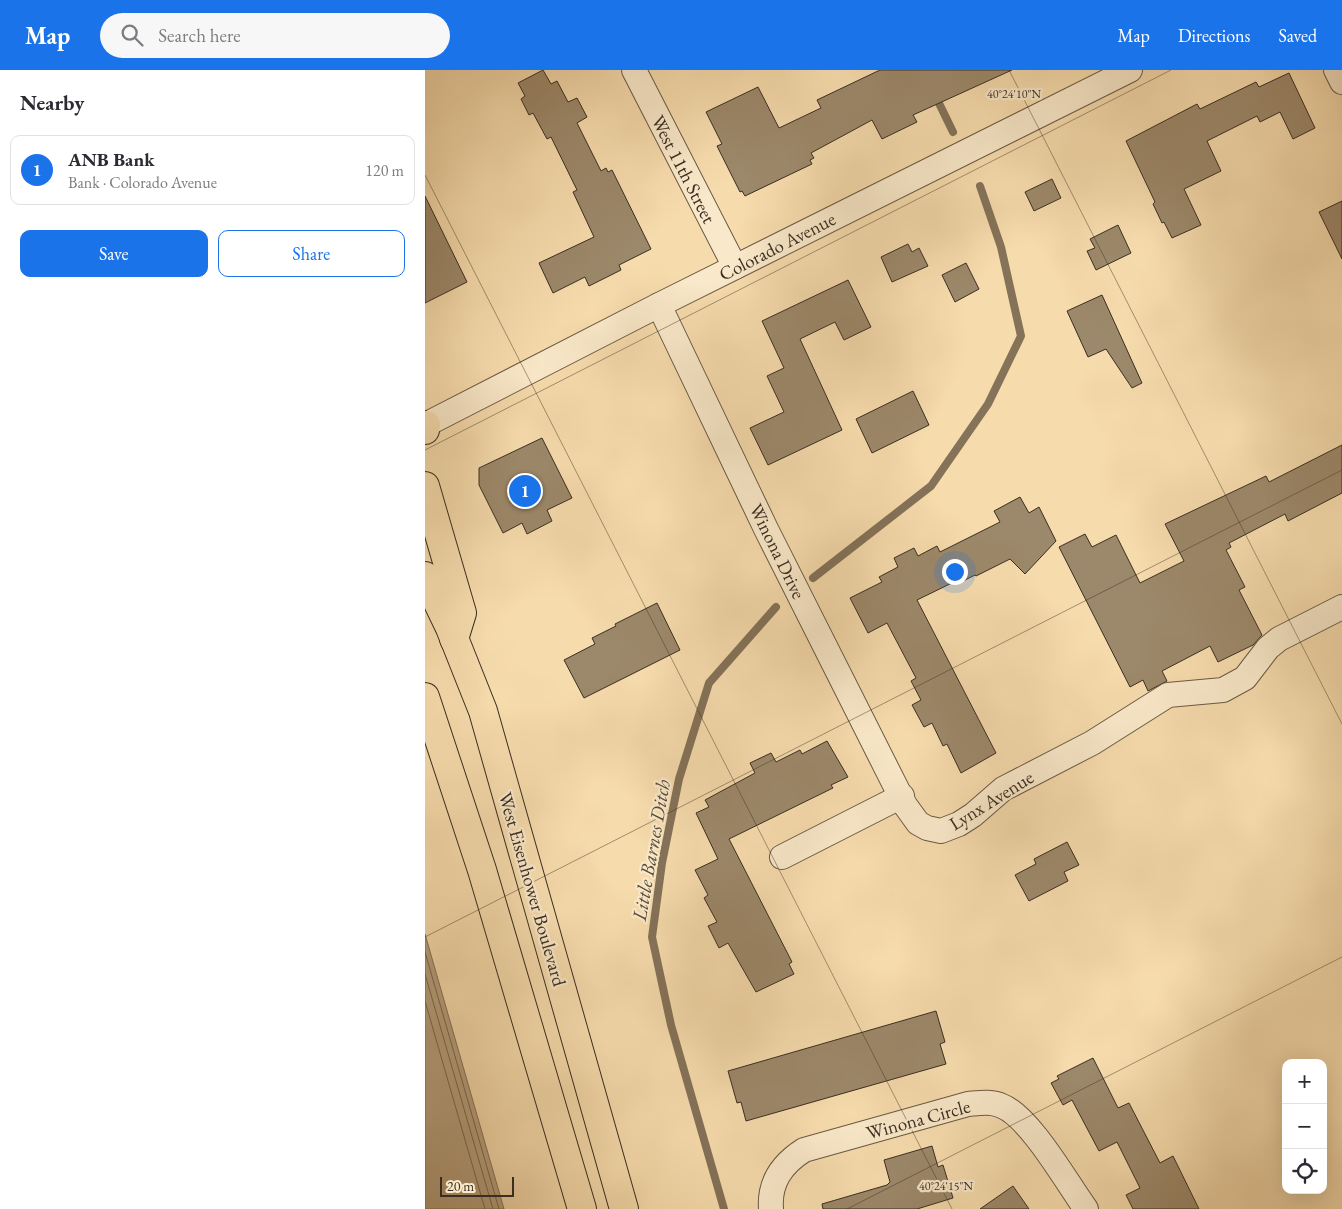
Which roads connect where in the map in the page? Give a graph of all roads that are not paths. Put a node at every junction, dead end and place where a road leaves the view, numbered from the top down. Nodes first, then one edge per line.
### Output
1 (634, 70) edge
2 (1130, 70) edge
3 (1336, 70) edge
4 (1342, 82) edge
5 (735, 267) junction
6 (659, 305) junction
7 (425, 426) edge
8 (425, 486) edge
9 (425, 576) edge
10 (1342, 607) edge
11 (454, 639) junction
12 (425, 697) edge
13 (902, 796) junction
14 (782, 857) dead end
15 (582, 1209) edge
16 (624, 1209) edge
17 (771, 1209) edge
18 (1086, 1209) edge

1 - 5 street, West 11th Street
2 - 5 street, Colorado Avenue
3 - 4 street
5 - 6 street, Colorado Avenue
6 - 7 street, Colorado Avenue
6 - 13 street, Winona Drive
8 - 11 highway
9 - 11 highway, West Eisenhower Boulevard
10 - 13 street, Lynx Avenue
11 - 16 highway, West Eisenhower Boulevard
12 - 15 highway
13 - 14 street
17 - 18 street, Winona Circle

